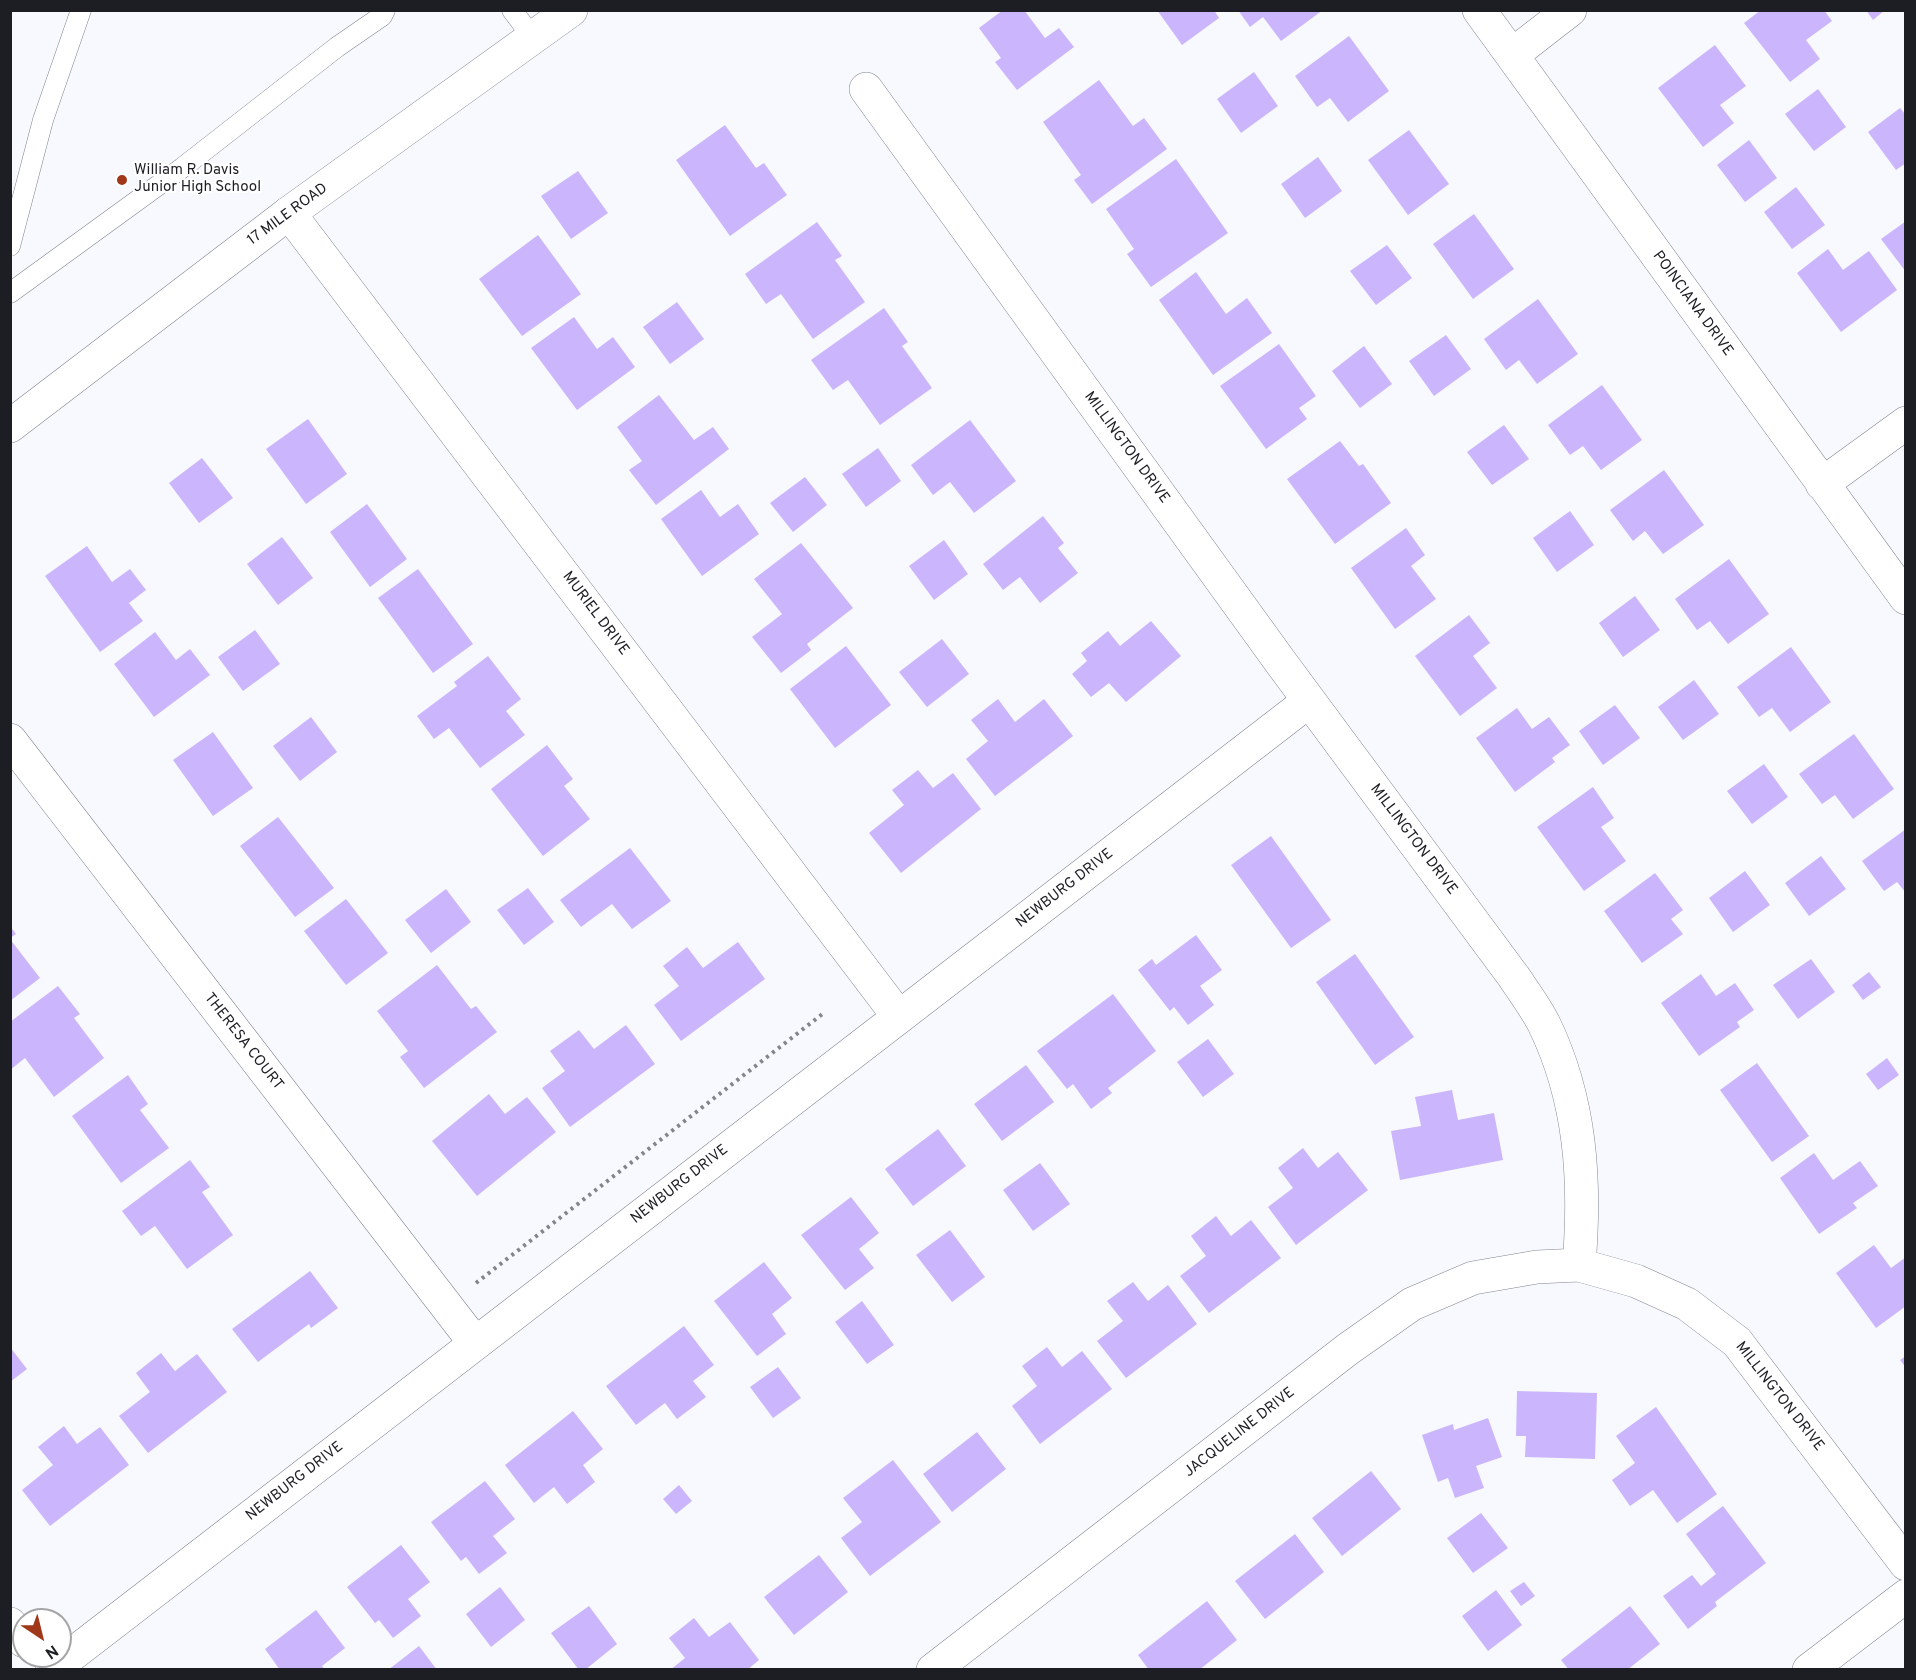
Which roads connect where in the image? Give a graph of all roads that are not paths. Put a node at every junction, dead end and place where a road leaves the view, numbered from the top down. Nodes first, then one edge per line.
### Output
1 (81, 10) edge
2 (385, 10) edge
3 (512, 10) edge
4 (571, 10) edge
5 (1479, 10) edge
6 (1570, 10) edge
7 (533, 38) junction
8 (1512, 55) junction
9 (866, 89) dead end
10 (289, 213) junction
11 (10, 246) edge
12 (10, 293) edge
13 (1905, 423) edge
14 (10, 426) edge
15 (1822, 484) junction
16 (1905, 598) edge
17 (1309, 701) junction
18 (10, 740) edge
19 (899, 1017) junction
20 (1579, 1264) junction
21 (475, 1343) junction
22 (1905, 1564) edge
23 (1905, 1596) edge
24 (52, 1670) edge
25 (933, 1670) edge
26 (1809, 1670) edge

1 - 11 lane
2 - 12 lane
3 - 7 lane
4 - 7 street, 17 MILE ROAD
5 - 8 street, POINCIANA DRIVE
6 - 8 street
7 - 10 street, 17 MILE ROAD
8 - 15 street, POINCIANA DRIVE
9 - 17 street, MILLINGTON DRIVE
10 - 14 street, 17 MILE ROAD
10 - 19 street, MURIEL DRIVE
13 - 15 street
15 - 16 street, POINCIANA DRIVE
17 - 19 street, NEWBURG DRIVE
17 - 20 street, MILLINGTON DRIVE
18 - 21 street, THERESA COURT
19 - 21 street, NEWBURG DRIVE
20 - 22 street, MILLINGTON DRIVE
20 - 25 street, JACQUELINE DRIVE
21 - 24 street, NEWBURG DRIVE
23 - 26 street

